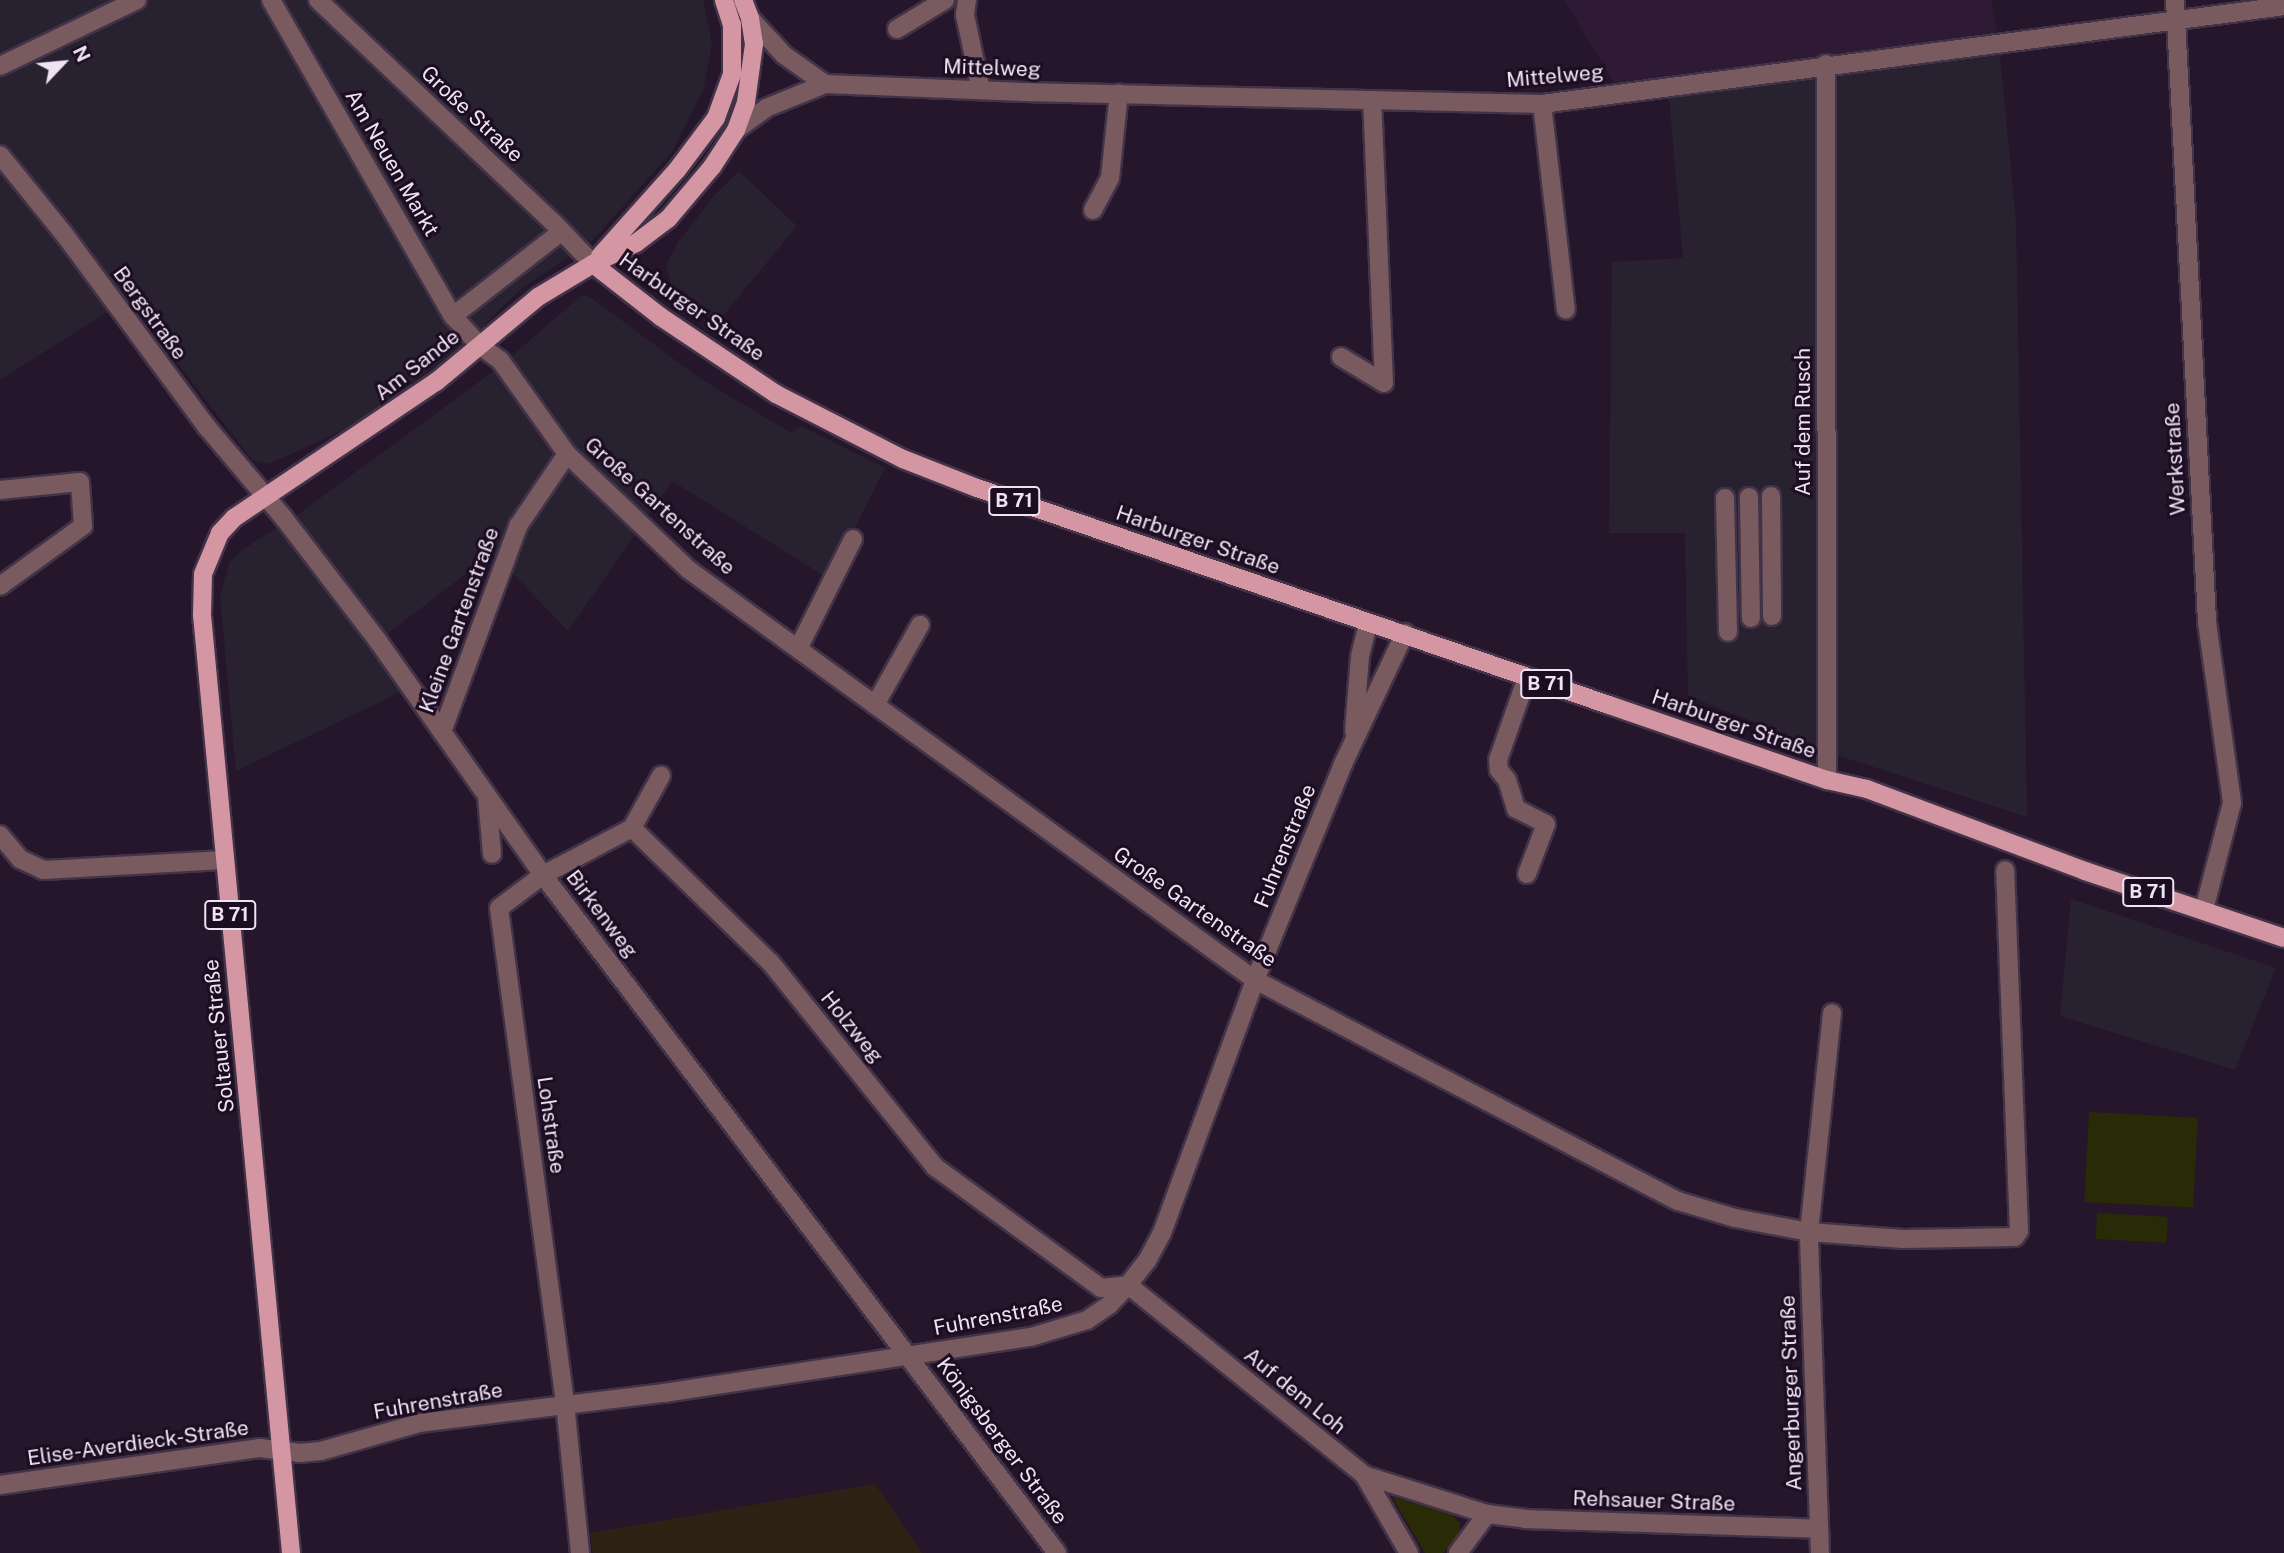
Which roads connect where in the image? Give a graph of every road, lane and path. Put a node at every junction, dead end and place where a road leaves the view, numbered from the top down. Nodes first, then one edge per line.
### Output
1 (137, 0) edge
2 (271, 0) edge
3 (318, 0) edge
4 (724, 0) edge
5 (743, 0) edge
6 (945, 0) edge
7 (967, 0) edge
8 (2175, 0) edge
9 (2284, 6) edge
10 (750, 18) junction
11 (2177, 20) junction
12 (897, 29) dead end
13 (1826, 64) junction
14 (0, 66) edge
15 (825, 84) junction
16 (981, 90) junction
17 (1119, 93) junction
18 (1372, 100) junction
19 (1542, 103) junction
20 (736, 130) junction
21 (0, 155) edge
22 (1093, 210) dead end
23 (562, 231) junction
24 (593, 264) junction
25 (1566, 310) dead end
26 (453, 316) junction
27 (479, 345) junction
28 (1341, 358) dead end
29 (567, 454) junction
30 (0, 491) edge
31 (264, 496) junction
32 (1771, 496) dead end
33 (1749, 497) dead end
34 (1725, 498) dead end
35 (853, 539) dead end
36 (0, 586) edge
37 (1772, 616) dead end
38 (1751, 618) dead end
39 (1368, 622) junction
40 (920, 625) dead end
41 (1728, 632) dead end
42 (1405, 633) junction
43 (798, 649) junction
44 (1527, 677) junction
45 (874, 705) junction
46 (442, 732) junction
47 (1353, 742) junction
48 (661, 776) dead end
49 (1828, 780) junction
50 (487, 797) junction
51 (632, 828) junction
52 (0, 835) edge
53 (492, 853) dead end
54 (224, 860) junction
55 (2005, 870) dead end
56 (1527, 874) dead end
57 (543, 875) junction
58 (2204, 910) junction
59 (2284, 938) edge
60 (1255, 980) junction
61 (1832, 1013) dead end
62 (1809, 1232) junction
63 (1128, 1285) junction
64 (910, 1356) junction
65 (565, 1403) junction
66 (282, 1450) junction
67 (1364, 1475) junction
68 (0, 1485) edge
69 (1487, 1514) junction
70 (1819, 1529) junction
71 (578, 1544) edge
72 (292, 1553) edge
73 (1057, 1553) edge
74 (1409, 1553) edge
75 (1458, 1553) edge
76 (1820, 1553) edge

1 - 14 street
2 - 26 street, Am Neuen Markt
3 - 23 street, Große Straße
4 - 24 main road
5 - 10 main road
6 - 12 street
7 - 16 street
8 - 11 street, Werkstraße
9 - 11 street, Mittelweg
10 - 15 street
10 - 20 main road
11 - 13 street, Mittelweg
11 - 58 street, Werkstraße
13 - 19 street, Mittelweg
13 - 49 street, Auf dem Rusch
15 - 16 street, Mittelweg
15 - 20 street, Mittelweg
16 - 17 street, Mittelweg
17 - 18 street, Mittelweg
17 - 22 street
18 - 19 street, Mittelweg
18 - 28 street
19 - 25 street
20 - 24 main road
21 - 31 street, Bergstraße
23 - 24 street, Große Straße
23 - 26 street
24 - 27 main road, Am Sande / B 71
24 - 39 main road, Harburger Straße / B 71
26 - 27 street, Am Neuen Markt
27 - 29 street, Große Gartenstraße
27 - 31 main road, Am Sande / B 71
29 - 43 street, Große Gartenstraße
29 - 46 street, Kleine Gartenstraße
30 - 36 street
31 - 46 street, Birkenweg
31 - 54 main road, Soltauer Straße / B 71
32 - 37 street
33 - 38 street
34 - 41 street
35 - 43 street
39 - 42 main road, Harburger Straße / B 71
39 - 47 street, Fuhrenstraße
40 - 45 street
42 - 44 main road, Harburger Straße / B 71
42 - 47 street, Fuhrenstraße
43 - 45 street, Große Gartenstraße
44 - 49 main road, Harburger Straße / B 71
44 - 56 street
45 - 60 street, Große Gartenstraße
46 - 50 street, Birkenweg
47 - 60 street, Fuhrenstraße
48 - 51 street
49 - 58 main road, Harburger Straße / B 71
50 - 53 street
50 - 57 street, Birkenweg
51 - 57 street
51 - 63 street, Holzweg
52 - 54 street
54 - 66 main road, Soltauer Straße / B 71
55 - 62 street, Große Gartenstraße
57 - 64 street, Birkenweg
57 - 65 street, Lohstraße
58 - 59 main road, Harburger Straße / B 71
60 - 62 street, Große Gartenstraße
60 - 63 street, Fuhrenstraße
61 - 62 street, Angerburger Straße
62 - 70 street, Angerburger Straße
63 - 64 street, Fuhrenstraße
63 - 67 street, Auf dem Loh
64 - 65 street, Fuhrenstraße
64 - 73 street, Königsberger Straße
65 - 66 street, Fuhrenstraße
65 - 71 street
66 - 68 street, Elise-Averdieck-Straße
66 - 72 main road, Soltauer Straße / B 71
67 - 69 street, Rehsauer Straße
67 - 74 street, Auf dem Loh
69 - 70 street, Rehsauer Straße
69 - 75 street
70 - 76 street, Angerburger Straße

